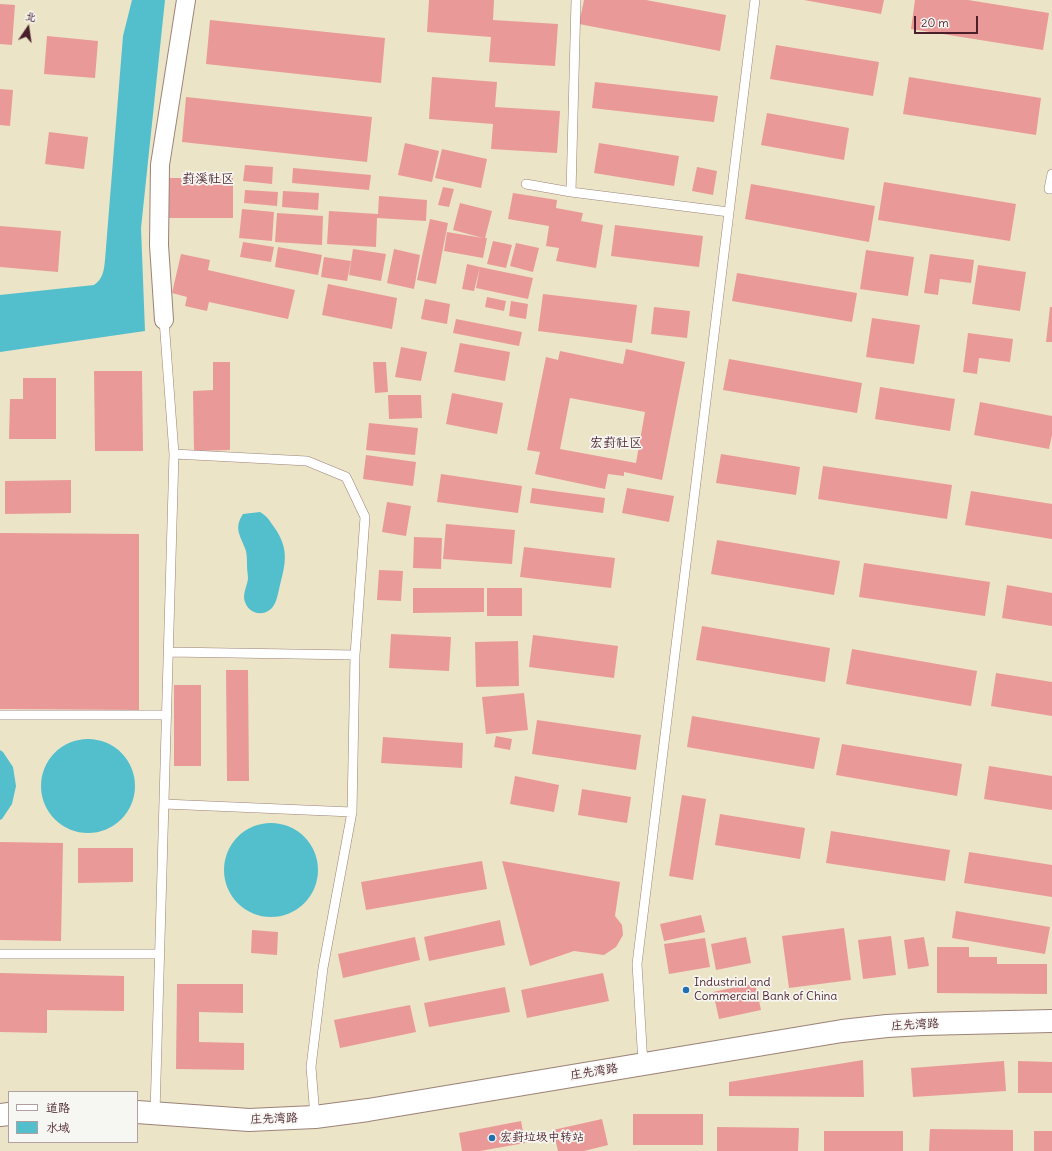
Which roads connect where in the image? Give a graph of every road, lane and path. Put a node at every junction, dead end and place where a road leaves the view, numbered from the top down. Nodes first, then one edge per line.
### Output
1 (186, 0) edge
2 (576, 0) edge
3 (755, 0) edge
4 (1052, 174) edge
5 (526, 184) dead end
6 (1052, 189) edge
7 (571, 192) junction
8 (728, 212) junction
9 (164, 320) joint
10 (174, 454) junction
11 (169, 652) junction
12 (355, 655) junction
13 (0, 715) edge
14 (167, 715) junction
15 (164, 804) junction
16 (352, 812) junction
17 (0, 954) edge
18 (160, 954) junction
19 (1052, 1021) edge
20 (643, 1064) junction
21 (146, 1113) edge
22 (315, 1117) junction

1 - 9 street
2 - 7 lane
3 - 8 lane
4 - 6 lane
5 - 7 lane
7 - 8 lane
8 - 20 lane
9 - 10 lane
10 - 11 lane
10 - 12 lane
11 - 12 lane
11 - 14 lane
12 - 16 lane
13 - 14 lane
14 - 15 lane
15 - 16 lane
15 - 18 lane
16 - 22 lane
17 - 18 lane
18 - 21 lane
19 - 20 street, 庄先湾路
20 - 22 street, 庄先湾路
21 - 22 street, 庄先湾路

